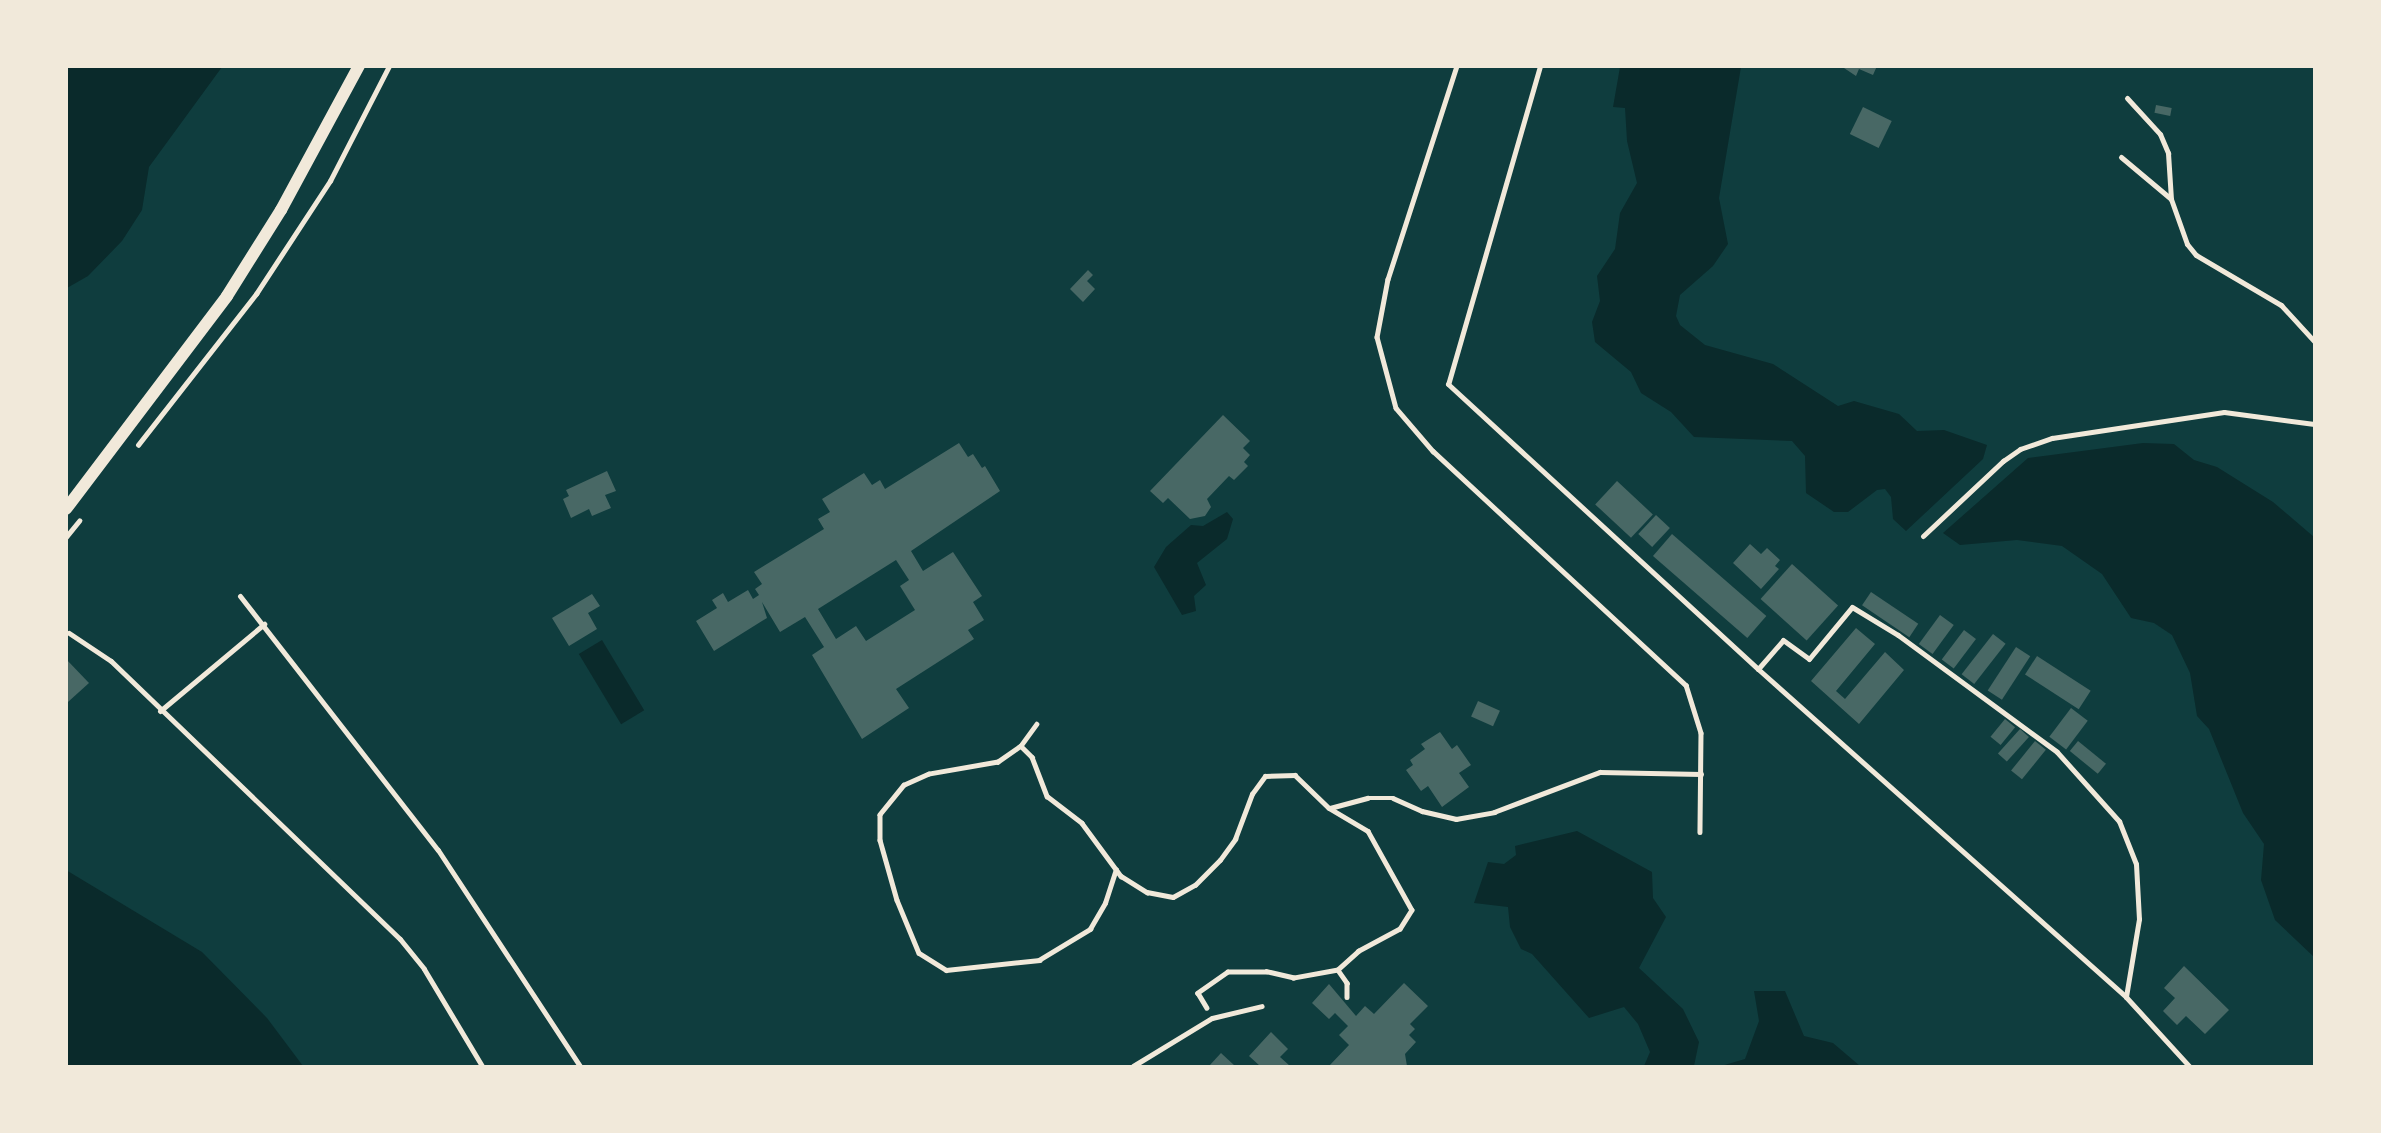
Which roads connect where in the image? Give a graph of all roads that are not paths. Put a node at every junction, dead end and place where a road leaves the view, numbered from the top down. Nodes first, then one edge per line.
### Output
1 (359, 66) edge
2 (1540, 66) edge
3 (2127, 98) dead end
4 (2121, 157) dead end
5 (2171, 199) junction
6 (2315, 341) edge
7 (2315, 424) edge
8 (66, 509) edge
9 (1923, 536) dead end
10 (240, 596) dead end
11 (264, 624) junction
12 (69, 633) dead end
13 (1758, 669) junction
14 (160, 711) junction
15 (2126, 997) junction
16 (1262, 1006) dead end
17 (482, 1066) edge
18 (580, 1066) edge
19 (1133, 1066) edge
20 (2189, 1066) edge

1 - 8 street
2 - 13 lane
3 - 5 lane
4 - 5 lane
5 - 6 lane
7 - 9 lane
10 - 11 lane
11 - 14 lane
11 - 18 lane
12 - 14 lane
13 - 15 lane
13 - 15 lane
14 - 17 lane
15 - 20 lane
16 - 19 lane

